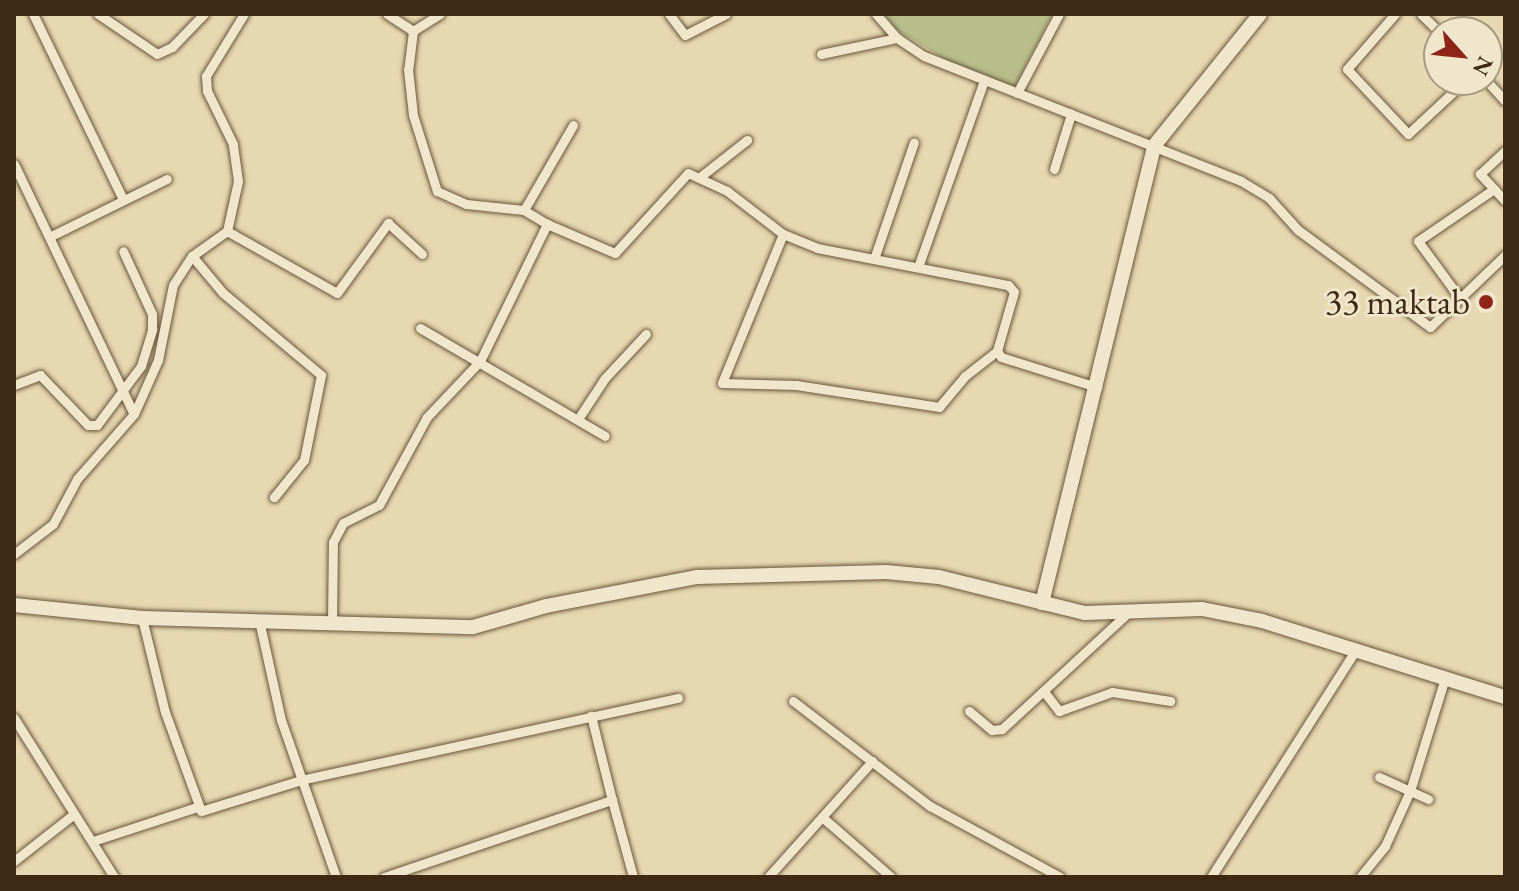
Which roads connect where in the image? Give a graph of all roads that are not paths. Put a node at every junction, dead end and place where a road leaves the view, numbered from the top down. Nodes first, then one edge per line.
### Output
1 (33, 14) edge
2 (98, 14) edge
3 (204, 14) edge
4 (244, 14) edge
5 (387, 14) edge
6 (440, 14) edge
7 (669, 14) edge
8 (726, 14) edge
9 (876, 14) edge
10 (1059, 14) edge
11 (1260, 14) edge
12 (1395, 14) edge
13 (413, 31) junction
14 (897, 38) junction
15 (821, 54) dead end
16 (984, 81) junction
17 (1017, 93) junction
18 (1449, 96) edge
19 (1071, 114) junction
20 (573, 125) dead end
21 (747, 140) dead end
22 (914, 142) dead end
23 (1154, 146) junction
24 (1505, 151) edge
25 (14, 164) edge
26 (1054, 169) dead end
27 (700, 177) junction
28 (167, 179) dead end
29 (1494, 189) junction
30 (123, 199) junction
31 (1505, 201) edge
32 (524, 210) junction
33 (547, 224) junction
34 (227, 231) junction
35 (783, 234) junction
36 (51, 236) junction
37 (123, 251) dead end
38 (422, 254) dead end
39 (1505, 255) edge
40 (192, 256) junction
41 (875, 256) junction
42 (918, 267) junction
43 (1459, 297) junction
44 (420, 328) dead end
45 (646, 334) dead end
46 (997, 351) junction
47 (480, 361) junction
48 (14, 385) edge
49 (1097, 387) junction
50 (124, 388) junction
51 (134, 414) junction
52 (578, 419) junction
53 (605, 436) dead end
54 (274, 497) dead end
55 (14, 554) edge
56 (1042, 603) junction
57 (14, 605) edge
58 (1129, 612) junction
59 (142, 618) junction
60 (259, 620) junction
61 (332, 622) junction
62 (1355, 651) junction
63 (1445, 678) junction
64 (1045, 693) junction
65 (1505, 697) edge
66 (678, 698) dead end
67 (793, 701) dead end
68 (1170, 701) dead end
69 (969, 711) dead end
70 (591, 716) junction
71 (15, 723) edge
72 (872, 761) junction
73 (1379, 777) dead end
74 (301, 780) junction
75 (1410, 791) junction
76 (1428, 799) dead end
77 (612, 800) junction
78 (197, 807) junction
79 (74, 814) junction
80 (822, 817) junction
81 (93, 841) junction
82 (14, 861) edge
83 (114, 877) edge
84 (336, 877) edge
85 (384, 877) edge
86 (633, 877) edge
87 (768, 877) edge
88 (891, 877) edge
89 (1060, 877) edge
90 (1211, 877) edge
91 (1360, 877) edge

1 - 30 street
2 - 3 street
4 - 34 street
5 - 13 street
6 - 13 street
7 - 8 street
9 - 14 street
10 - 17 street
11 - 23 street
12 - 18 street
13 - 32 street
14 - 15 street
14 - 16 street
16 - 17 street
16 - 42 street
17 - 19 street
19 - 23 street
19 - 26 street
20 - 32 street
21 - 27 street
22 - 41 street
23 - 43 street
23 - 49 street
24 - 29 street
25 - 36 street
27 - 33 street
27 - 35 street
28 - 30 street
29 - 31 street
29 - 43 street
30 - 36 street
32 - 33 street
33 - 47 street
34 - 38 street
34 - 40 street
35 - 41 street
35 - 46 street
36 - 50 street
37 - 50 street
39 - 43 street
40 - 51 street
40 - 54 street
41 - 42 street
42 - 46 street
44 - 47 street
45 - 52 street
46 - 49 street
47 - 52 street
47 - 61 street
48 - 50 street
49 - 56 street
50 - 51 street
51 - 55 street
52 - 53 street
56 - 58 street
56 - 61 street
57 - 59 street
58 - 62 street
58 - 64 street
59 - 60 street
59 - 78 street
60 - 61 street
60 - 74 street
62 - 63 street
62 - 90 street
63 - 65 street
63 - 75 street
64 - 68 street
64 - 69 street
66 - 70 street
67 - 72 street
70 - 74 street
70 - 77 street
71 - 79 street
72 - 80 street
72 - 89 street
73 - 75 street
74 - 78 street
74 - 84 street
75 - 76 street
75 - 91 street
77 - 85 street
77 - 86 street
78 - 81 street
79 - 81 street
79 - 82 street
80 - 87 street
80 - 88 street
81 - 83 street

